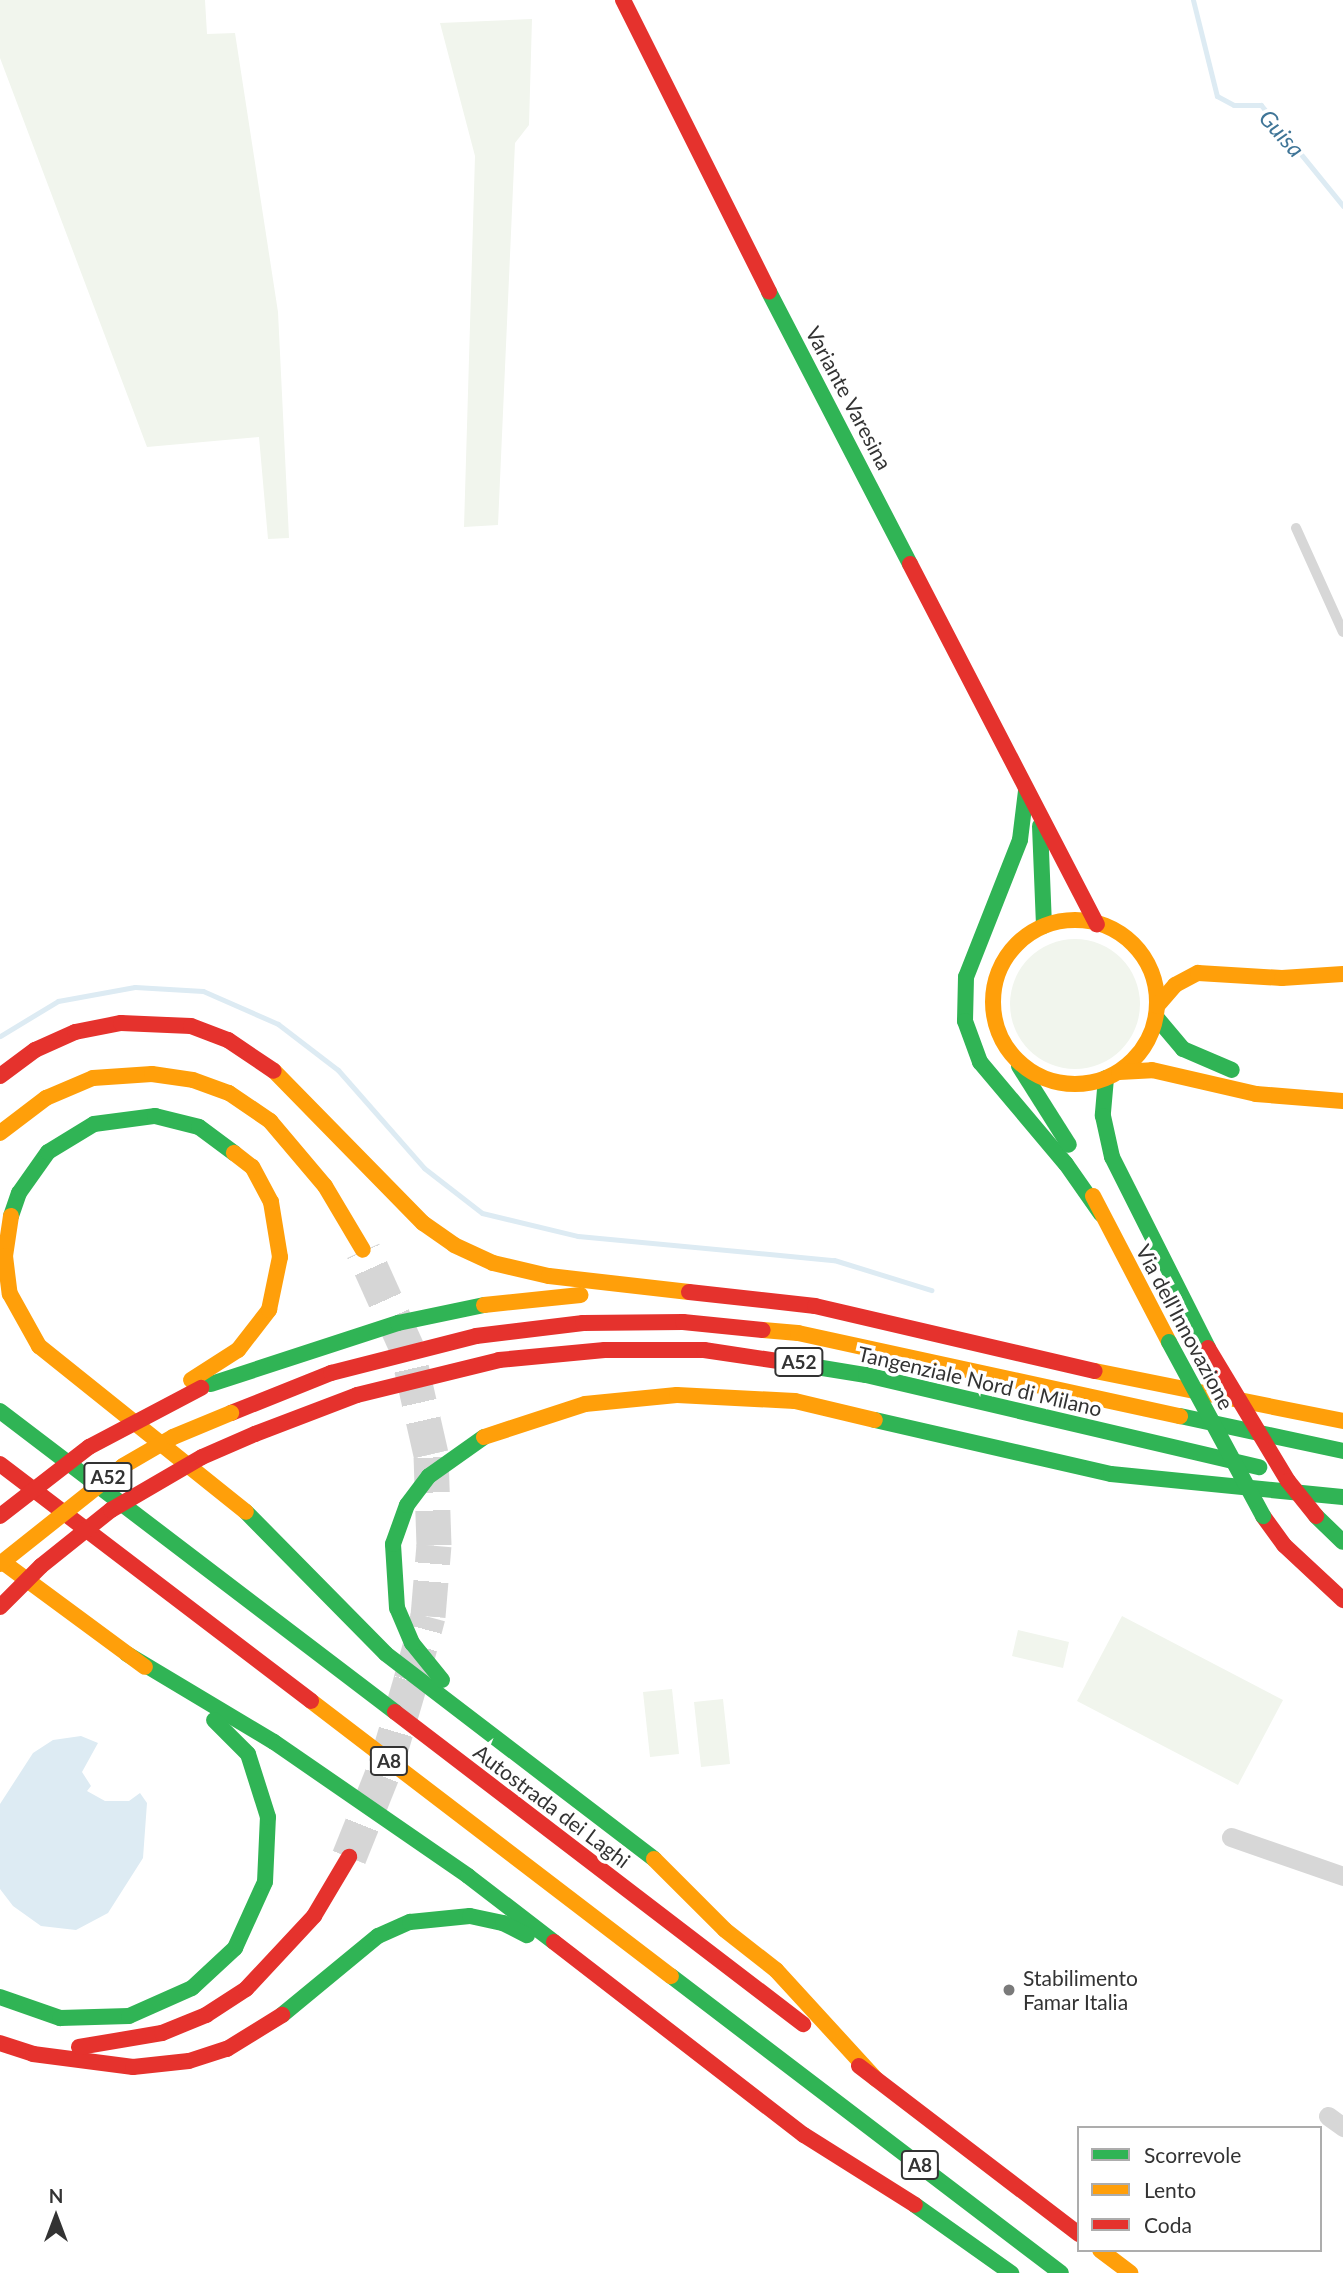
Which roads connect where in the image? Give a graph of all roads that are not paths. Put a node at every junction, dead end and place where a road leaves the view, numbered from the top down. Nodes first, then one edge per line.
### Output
1 (623, 0) edge
2 (1296, 528) dead end
3 (1343, 632) edge
4 (1026, 783) junction
5 (1039, 815) junction
6 (1097, 923) junction
7 (1044, 926) junction
8 (1343, 974) edge
9 (1156, 1011) junction
10 (1013, 1057) junction
11 (1112, 1075) junction
12 (0, 1076) edge
13 (1343, 1085) edge
14 (1343, 1101) edge
15 (0, 1133) edge
16 (1101, 1214) junction
17 (363, 1250) tunnel mouth
18 (720, 1295) junction
19 (1082, 1368) junction
20 (196, 1384) junction
21 (1335, 1400) dead end
22 (0, 1411) edge
23 (1343, 1421) edge
24 (1343, 1451) edge
25 (0, 1464) edge
26 (1343, 1481) edge
27 (1343, 1497) edge
28 (0, 1516) edge
29 (1343, 1542) edge
30 (0, 1562) edge
31 (41, 1566) junction
32 (1343, 1601) edge
33 (0, 1607) edge
34 (0, 1622) edge
35 (127, 1654) junction
36 (567, 1793) junction
37 (1231, 1837) dead end
38 (349, 1857) tunnel mouth
39 (1343, 1876) edge
40 (0, 1997) edge
41 (635, 2007) junction
42 (0, 2035) edge
43 (0, 2043) edge
44 (876, 2080) junction
45 (1077, 2232) edge
46 (1103, 2252) edge
47 (1011, 2273) edge
48 (1061, 2273) edge
49 (1130, 2273) edge

1 - 4 main road, Variante Varesina
2 - 3 lane
4 - 5 main road, Variante Varesina
4 - 16 main road
5 - 6 main road, Variante Varesina
5 - 7 main road, Variante Varesina
6 - 7 main road
6 - 9 main road
7 - 10 main road
8 - 9 main road
9 - 11 main road
9 - 13 main road
10 - 11 main road
10 - 16 main road, Via dell'Innovazione
11 - 14 main road
11 - 29 main road, Via dell'Innovazione, bridge
12 - 18 main road
15 - 17 main road
16 - 32 main road, Via dell'Innovazione, bridge
18 - 19 main road
18 - 20 main road
19 - 21 main road
19 - 23 main road
20 - 28 main road, bridge
20 - 36 main road
22 - 44 main road, Autostrada dei Laghi / A8
24 - 30 main road, Tangenziale Nord di Milano / A52, bridge
25 - 48 main road, A8
26 - 31 main road, Tangenziale Nord di Milano / A52, bridge
27 - 36 main road
30 - 35 main road
31 - 33 main road, Tangenziale Nord di Milano / A52, bridge
31 - 34 main road, bridge
35 - 40 main road
35 - 41 main road
36 - 44 main road
37 - 39 street
38 - 42 main road
41 - 43 main road
41 - 47 main road
44 - 45 main road, Autostrada dei Laghi / A8
46 - 49 main road

